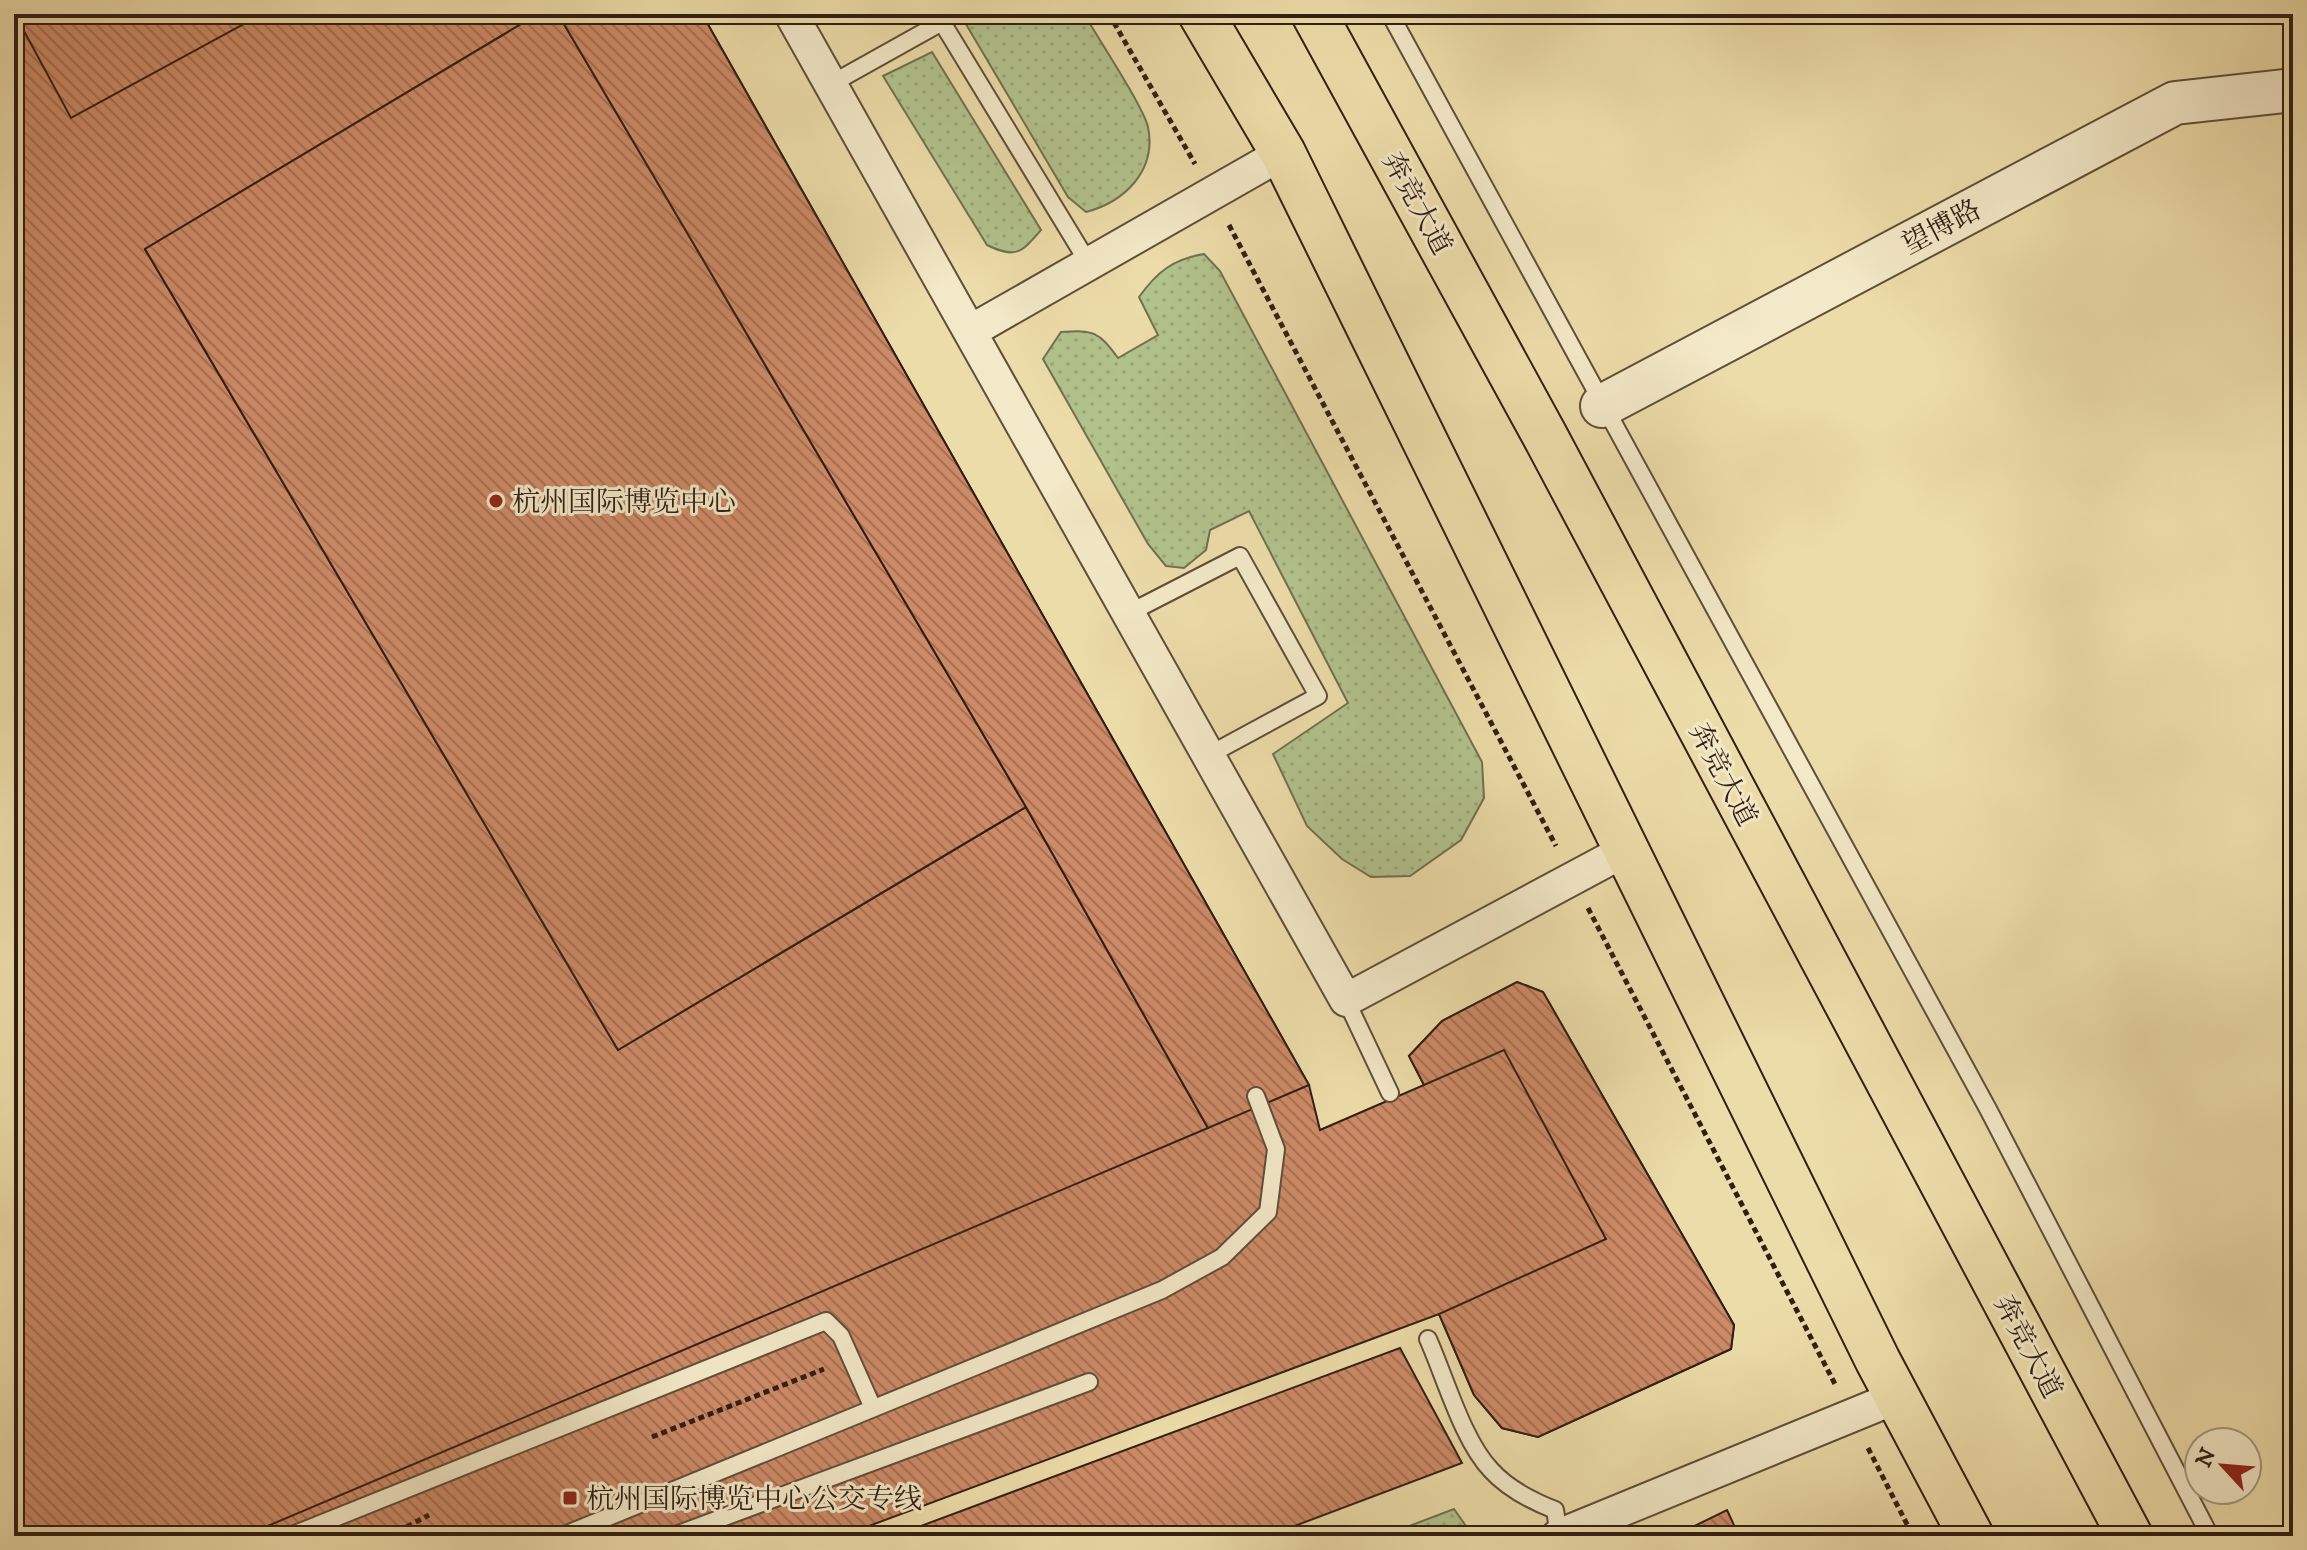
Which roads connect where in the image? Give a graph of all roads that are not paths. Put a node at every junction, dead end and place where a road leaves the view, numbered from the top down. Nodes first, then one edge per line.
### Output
1 (791, 14) edge
2 (1201, 14) edge
3 (1314, 14) edge
4 (1390, 14) edge
5 (940, 18) edge
6 (831, 84) junction
7 (2293, 90) edge
8 (1283, 153) junction
9 (1089, 264) junction
10 (971, 331) junction
11 (1602, 406) junction
12 (1129, 613) junction
13 (1209, 755) junction
14 (1626, 850) junction
15 (1346, 1000) junction
16 (1390, 1093) dead end
17 (1256, 1096) dead end
18 (1428, 1339) dead end
19 (1089, 1382) dead end
20 (1897, 1397) junction
21 (873, 1408) junction
22 (290, 1536) edge
23 (562, 1536) edge
24 (673, 1536) edge
25 (1558, 1536) edge
26 (1971, 1536) edge
27 (2130, 1536) edge
28 (2210, 1536) edge

1 - 6 street
2 - 8 main road
3 - 27 main road, 奔竞大道
4 - 11 lane
5 - 6 lane
5 - 9 lane
6 - 10 street
7 - 11 street, 望博路
8 - 9 street
8 - 14 main road
9 - 10 street
10 - 12 street
11 - 28 lane
12 - 13 street
12 - 13 lane
13 - 15 street
14 - 15 street
14 - 20 main road
15 - 16 lane
17 - 21 lane
18 - 25 lane
19 - 24 lane
20 - 25 street
20 - 26 main road
21 - 22 lane
21 - 23 lane

